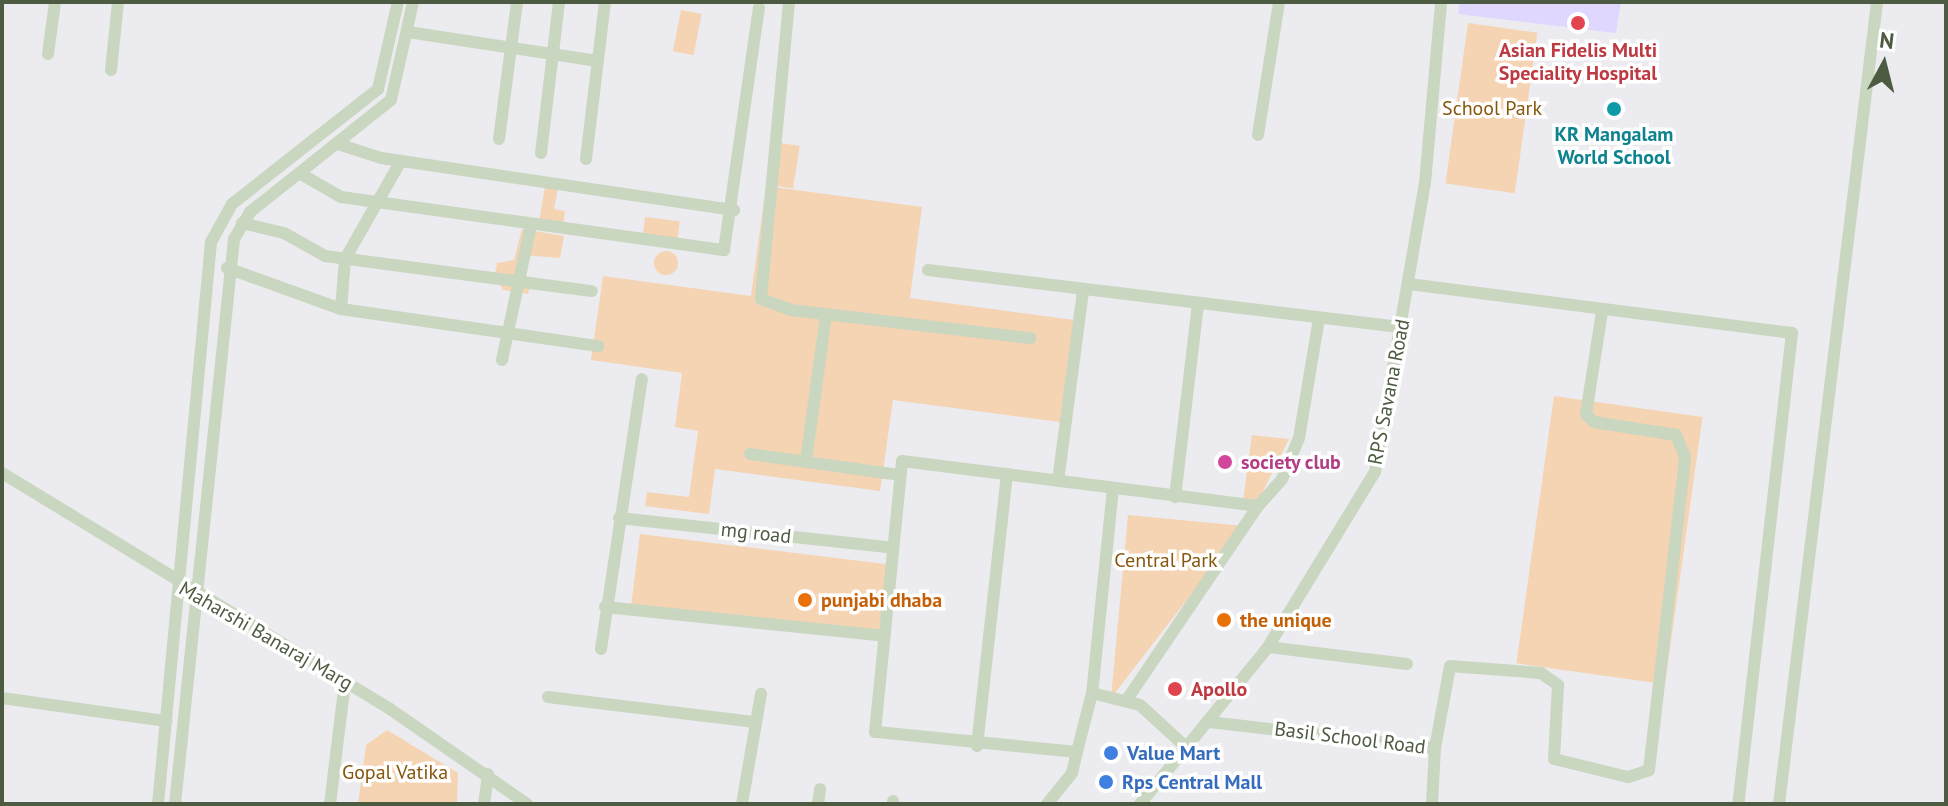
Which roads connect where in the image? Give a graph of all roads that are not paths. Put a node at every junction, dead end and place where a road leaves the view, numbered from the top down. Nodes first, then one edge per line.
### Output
1 (55, 2) edge
2 (118, 2) edge
3 (398, 2) edge
4 (413, 2) edge
5 (517, 2) edge
6 (559, 2) edge
7 (605, 2) edge
8 (789, 2) edge
9 (1279, 2) edge
10 (1441, 2) edge
11 (1877, 2) edge
12 (759, 8) dead end
13 (408, 32) junction
14 (511, 48) junction
15 (48, 54) dead end
16 (552, 54) junction
17 (598, 61) junction
18 (111, 70) dead end
19 (1258, 135) dead end
20 (499, 139) dead end
21 (338, 144) junction
22 (541, 153) dead end
23 (586, 159) dead end
24 (401, 161) junction
25 (301, 174) junction
26 (374, 202) junction
27 (734, 210) junction
28 (242, 223) junction
29 (531, 225) junction
30 (345, 259) junction
31 (227, 268) junction
32 (928, 270) dead end
33 (518, 282) junction
34 (1409, 284) junction
35 (592, 291) dead end
36 (1083, 292) junction
37 (1198, 305) junction
38 (341, 309) junction
39 (1602, 312) junction
40 (826, 315) junction
41 (1319, 318) junction
42 (1402, 327) junction
43 (506, 333) junction
44 (1030, 338) dead end
45 (598, 346) dead end
46 (502, 360) dead end
47 (642, 379) dead end
48 (750, 454) dead end
49 (806, 461) junction
50 (2, 473) edge
51 (1007, 474) junction
52 (899, 475) junction
53 (1058, 481) junction
54 (1113, 488) junction
55 (1175, 497) junction
56 (1258, 506) junction
57 (619, 518) junction
58 (893, 548) junction
59 (178, 585) junction
60 (196, 593) junction
61 (605, 607) junction
62 (885, 636) junction
63 (1268, 647) junction
64 (601, 649) dead end
65 (1407, 664) dead end
66 (345, 682) junction
67 (1092, 693) junction
68 (761, 694) dead end
69 (548, 697) dead end
70 (2, 698) edge
71 (1128, 698) junction
72 (166, 721) junction
73 (756, 722) junction
74 (1209, 722) junction
75 (977, 746) junction
76 (1187, 748) junction
77 (1435, 748) junction
78 (1077, 752) junction
79 (488, 774) junction
80 (1155, 788) junction
81 (820, 789) dead end
82 (158, 804) edge
83 (175, 804) edge
84 (330, 804) edge
85 (484, 804) edge
86 (527, 804) edge
87 (742, 804) edge
88 (818, 804) edge
89 (1047, 804) edge
90 (1140, 804) edge
91 (1154, 804) edge
92 (1432, 804) edge
93 (1738, 804) edge
94 (1779, 804) edge

1 - 15 street
2 - 18 street
3 - 59 street
4 - 13 street
5 - 14 street
6 - 16 street
7 - 17 street
8 - 40 street
9 - 19 street
10 - 34 street, RPS Savana Road
11 - 94 street
12 - 27 street
13 - 14 street
13 - 21 street
14 - 16 street
14 - 20 street
16 - 17 street
16 - 22 street
17 - 23 street
21 - 24 street
21 - 25 street
24 - 26 street
24 - 27 street
25 - 26 street
25 - 28 street
26 - 29 street
26 - 30 street
27 - 29 street
28 - 30 street
28 - 31 street
29 - 33 street
30 - 33 street
30 - 38 street
31 - 38 street
31 - 60 street
32 - 36 street
33 - 35 street
33 - 43 street
34 - 39 street
34 - 42 street, RPS Savana Road
36 - 37 street
36 - 53 street
37 - 41 street
37 - 55 street
38 - 43 street
39 - 77 street
39 - 93 street
40 - 44 street
40 - 49 street
41 - 42 street
41 - 56 street
42 - 63 street, RPS Savana Road
43 - 45 street
43 - 46 street
47 - 57 street
48 - 49 street
49 - 52 street
50 - 59 street, Maharshi Banaraj Marg
51 - 52 street
51 - 53 street
51 - 75 street
52 - 58 street
53 - 54 street
54 - 55 street
54 - 67 street
55 - 56 street
56 - 71 street
57 - 58 street, mg road
57 - 61 street
58 - 62 street
59 - 60 street, Maharshi Banaraj Marg
59 - 72 street
60 - 66 street, Maharshi Banaraj Marg
60 - 83 street
61 - 62 street
61 - 64 street
62 - 75 street
63 - 65 street
63 - 74 street, RPS Savana Road
66 - 79 street, Maharshi Banaraj Marg
66 - 84 street
67 - 71 street
67 - 78 street
68 - 73 street
69 - 73 street
70 - 72 street
71 - 76 street
72 - 82 street
73 - 87 street
74 - 76 street, RPS Savana Road
74 - 77 street, Basil School Road
75 - 78 street
76 - 80 street, RPS Savana Road
77 - 92 street, Basil School Road
78 - 89 street
79 - 85 street
79 - 86 street, Maharshi Banaraj Marg
80 - 90 street, RPS Savana Road
80 - 91 street
81 - 88 street

